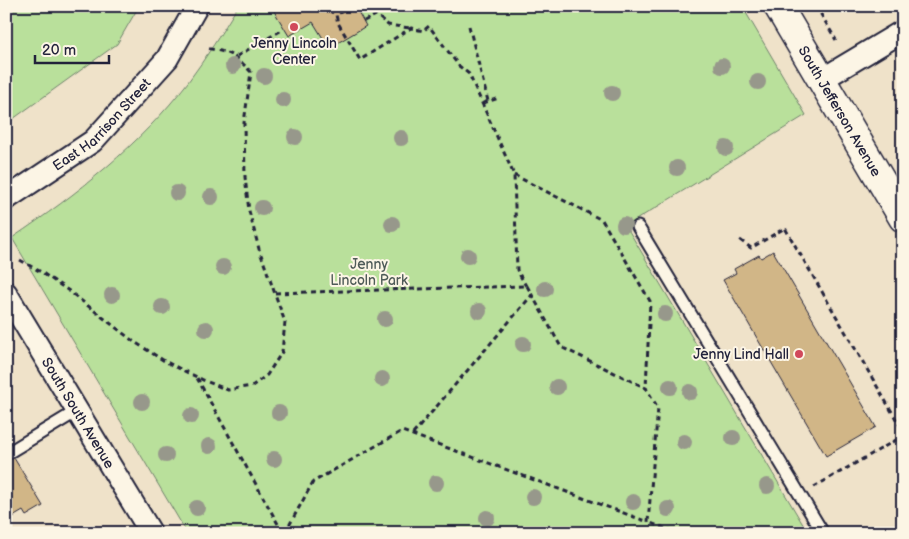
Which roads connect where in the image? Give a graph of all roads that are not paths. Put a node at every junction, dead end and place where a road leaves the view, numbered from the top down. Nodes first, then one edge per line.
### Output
1 (197, 6) edge
2 (778, 6) edge
3 (903, 30) edge
4 (821, 80) junction
5 (6, 199) edge
6 (902, 216) edge
7 (638, 228) dead end
8 (6, 293) edge
9 (78, 411) junction
10 (6, 454) edge
11 (150, 533) edge
12 (823, 533) edge

1 - 5 street, East Harrison Street
2 - 4 main road, South Jefferson Avenue
3 - 4 street
4 - 6 main road, South Jefferson Avenue
7 - 12 lane
8 - 9 street, South South Avenue
9 - 10 lane
9 - 11 street, South South Avenue

